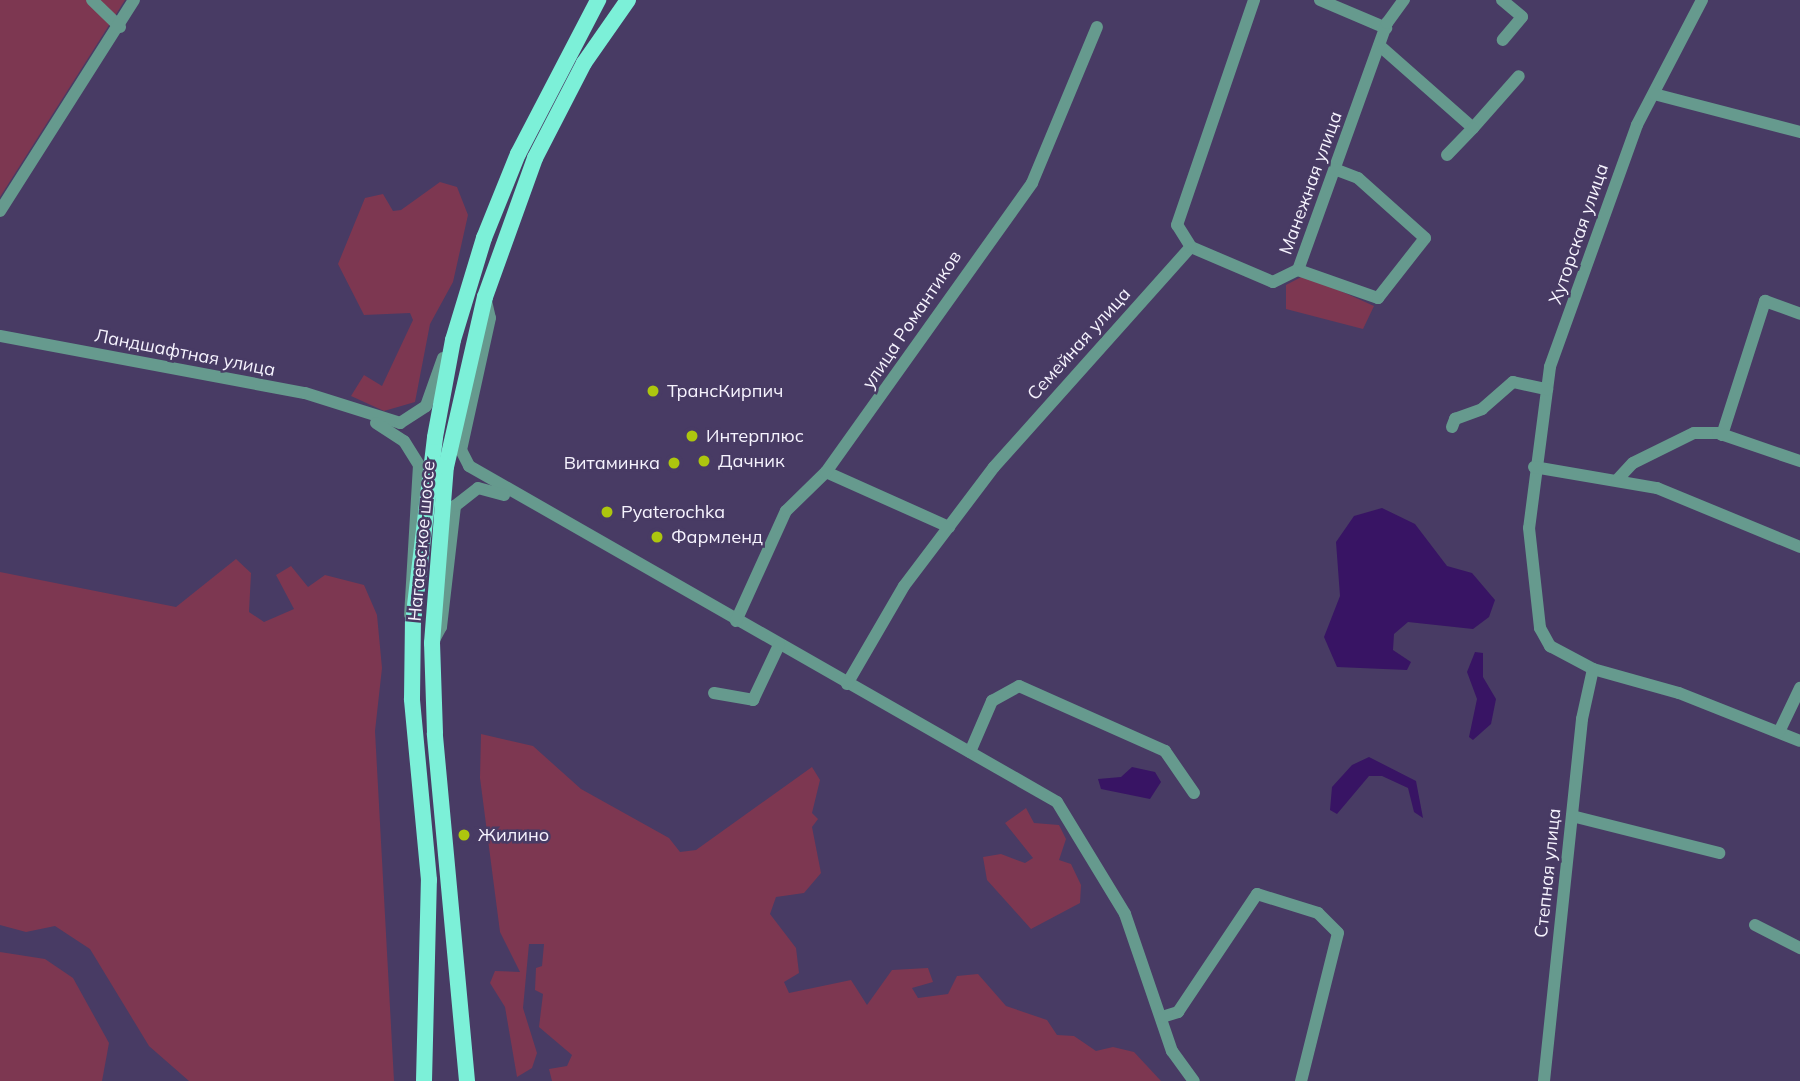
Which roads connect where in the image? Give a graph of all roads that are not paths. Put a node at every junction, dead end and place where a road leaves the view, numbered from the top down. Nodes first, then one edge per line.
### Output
1 (92, 0) edge
2 (134, 0) edge
3 (598, 0) edge
4 (628, 0) edge
5 (1254, 0) edge
6 (1320, 0) edge
7 (1404, 0) edge
8 (1502, 0) edge
9 (1702, 0) edge
10 (120, 27) junction
11 (1097, 27) dead end
12 (1386, 28) junction
13 (1503, 40) dead end
14 (1380, 46) junction
15 (1520, 76) dead end
16 (1654, 94) junction
17 (1473, 128) junction
18 (1800, 132) edge
19 (1447, 155) dead end
20 (1335, 169) junction
21 (0, 187) edge
22 (10, 197) junction
23 (0, 211) edge
24 (484, 238) junction
25 (1191, 247) junction
26 (1298, 270) junction
27 (485, 297) junction
28 (1800, 314) edge
29 (0, 336) edge
30 (1547, 389) junction
31 (360, 414) junction
32 (1452, 427) dead end
33 (1722, 435) junction
34 (1800, 461) edge
35 (1535, 467) junction
36 (826, 472) junction
37 (1617, 480) junction
38 (531, 503) junction
39 (949, 527) junction
40 (1800, 547) edge
41 (736, 621) junction
42 (413, 622) junction
43 (432, 643) junction
44 (779, 645) junction
45 (1593, 669) junction
46 (847, 684) junction
47 (1800, 688) edge
48 (714, 693) dead end
49 (1779, 732) junction
50 (1800, 741) edge
51 (971, 752) junction
52 (1194, 793) dead end
53 (1572, 816) junction
54 (1719, 853) dead end
55 (1755, 925) dead end
56 (1800, 948) edge
57 (454, 955) junction
58 (428, 961) junction
59 (1163, 1017) junction
60 (424, 1081) edge
61 (434, 1081) edge
62 (460, 1081) edge
63 (467, 1081) edge
64 (1194, 1081) edge
65 (1301, 1081) edge
66 (1544, 1081) edge

1 - 10 street
2 - 10 street
3 - 24 main road, Нагаевское шоссе
4 - 27 main road, Нагаевское шоссе
5 - 25 street
6 - 12 street
7 - 12 street, Манежная улица
8 - 13 street
9 - 16 street, Хуторская улица
10 - 22 street
11 - 36 street, улица Романтиков
12 - 14 street, Манежная улица
14 - 17 street
14 - 20 street, Манежная улица
15 - 17 street
16 - 18 street
16 - 30 street, Хуторская улица
17 - 19 street
20 - 26 street, Манежная улица
20 - 26 street
21 - 22 street
22 - 23 street
24 - 31 street
24 - 42 main road, Нагаевское шоссе
25 - 26 street, Манежная улица
25 - 39 street, Семейная улица
27 - 38 street
27 - 43 main road, Нагаевское шоссе
28 - 33 street
29 - 31 street, Ландшафтная улица
30 - 32 street
30 - 35 street
31 - 42 street
33 - 34 street
33 - 37 street
35 - 37 street
35 - 45 street
36 - 39 street
36 - 41 street, улица Романтиков
37 - 40 street
38 - 41 street
38 - 43 street
39 - 46 street, Семейная улица
41 - 44 street
42 - 58 main road, Нагаевское шоссе
43 - 57 main road, Нагаевское шоссе
44 - 46 street
44 - 48 street
45 - 49 street
45 - 53 street, Степная улица
46 - 51 street
47 - 49 street
49 - 50 street
51 - 52 street
51 - 59 street
53 - 54 street
53 - 66 street, Степная улица
55 - 56 street
57 - 62 main road
57 - 63 main road, Нагаевское шоссе
58 - 60 main road, Нагаевское шоссе
58 - 61 main road
59 - 64 street
59 - 65 street

